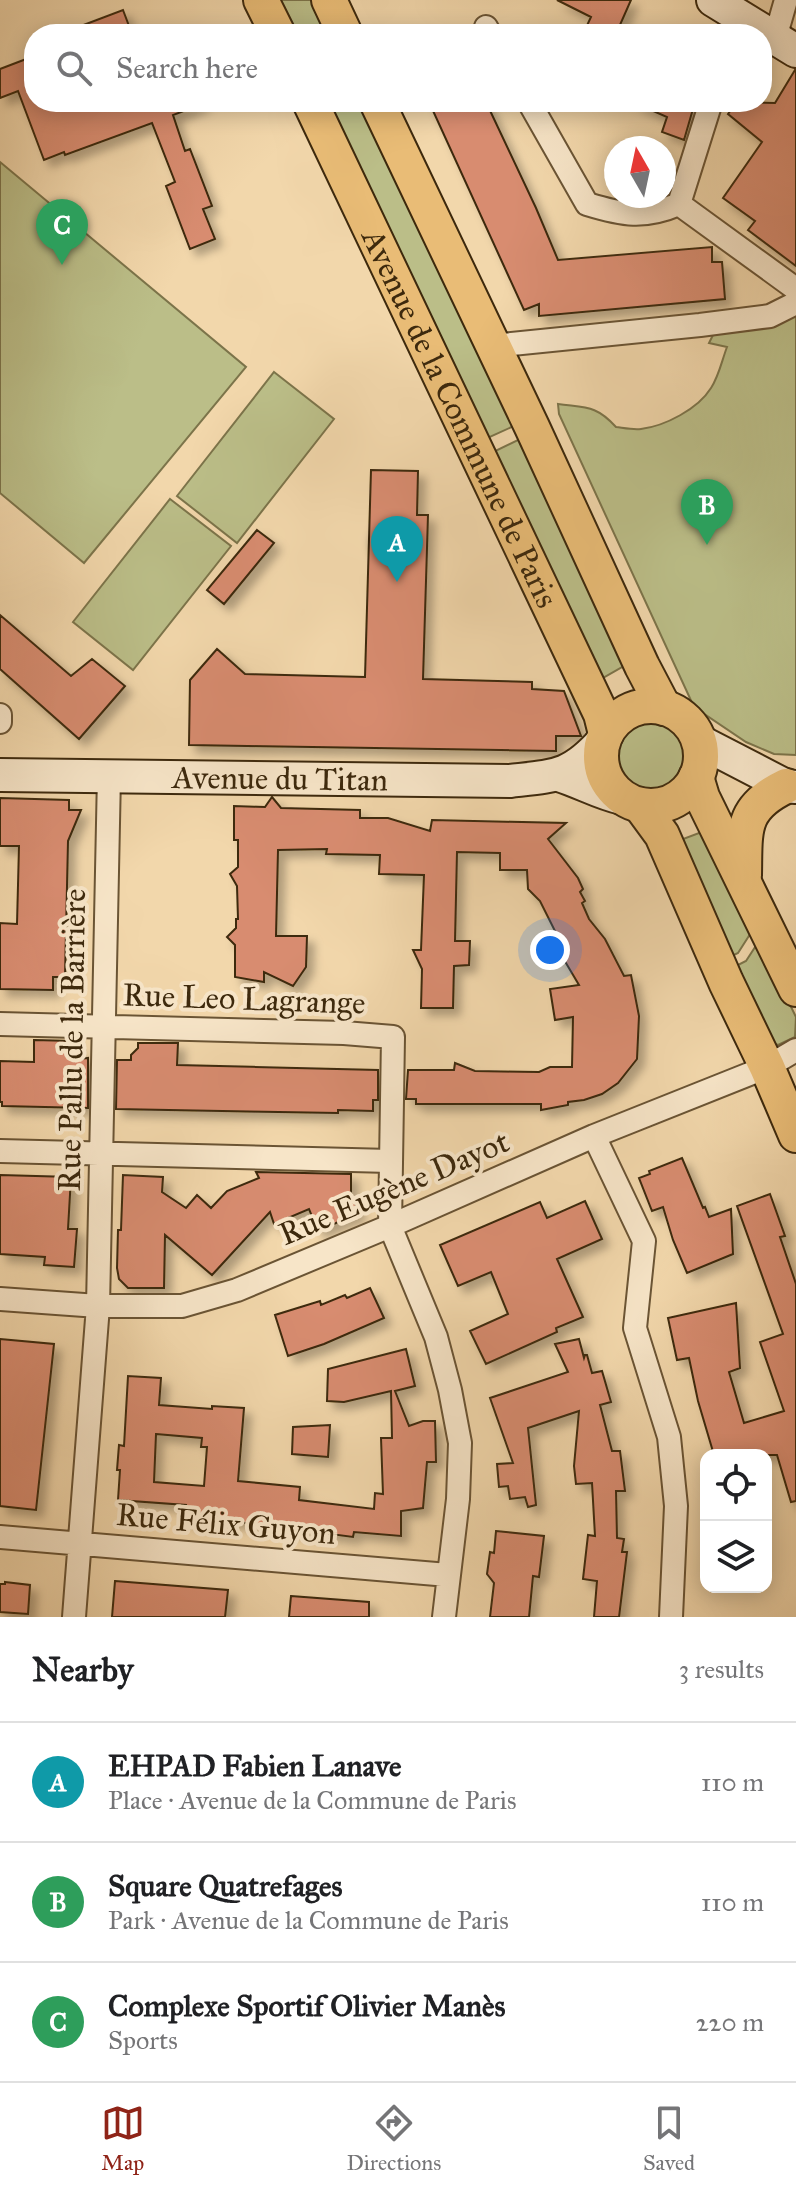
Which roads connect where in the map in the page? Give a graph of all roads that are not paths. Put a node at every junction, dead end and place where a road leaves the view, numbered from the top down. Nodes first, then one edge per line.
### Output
1 (261, 0) edge
2 (329, 0) edge
3 (786, 0) edge
4 (273, 24) edge
5 (340, 24) edge
6 (785, 45) edge
7 (315, 112) edge
8 (382, 112) edge
9 (535, 112) edge
10 (708, 112) edge
11 (679, 204) junction
12 (796, 289) edge
13 (796, 303) edge
14 (492, 346) junction
15 (664, 708) junction
16 (0, 715) edge
17 (0, 722) edge
18 (604, 737) junction
19 (698, 761) junction
20 (0, 775) edge
21 (109, 775) junction
22 (559, 775) junction
23 (791, 787) edge
24 (631, 801) junction
25 (744, 880) junction
26 (796, 989) edge
27 (0, 1024) edge
28 (105, 1026) junction
29 (782, 1058) edge
30 (796, 1135) edge
31 (594, 1136) junction
32 (0, 1151) edge
33 (102, 1155) junction
34 (390, 1161) junction
35 (390, 1226) junction
36 (0, 1299) edge
37 (98, 1306) junction
38 (0, 1537) edge
39 (79, 1544) junction
40 (448, 1575) junction
41 (74, 1617) edge
42 (444, 1617) edge
43 (671, 1617) edge

1 - 4 main road
2 - 5 main road
3 - 6 street
7 - 18 main road, Avenue de la Commune de Paris
8 - 14 main road, Avenue de la Commune de Paris
9 - 11 street
10 - 11 street
11 - 12 street
13 - 14 street
14 - 15 main road, Avenue de la Commune de Paris
15 - 18 main road
15 - 19 main road
16 - 17 street
18 - 22 street, Avenue du Titan
18 - 24 main road
19 - 23 street
19 - 24 main road
19 - 25 main road
20 - 21 street, Avenue du Titan
21 - 22 street, Avenue du Titan
21 - 28 street, Rue Pallu de la Barrière
22 - 24 street, Avenue du Titan
23 - 25 main road
24 - 29 main road
25 - 26 main road
27 - 28 street, Rue Leo Lagrange
28 - 33 street, Rue Pallu de la Barrière
28 - 34 street, Rue Leo Lagrange
29 - 30 main road
29 - 31 street, Rue Eugène Dayot
31 - 35 street, Rue Eugène Dayot
31 - 43 street
32 - 33 street
33 - 34 street
33 - 37 street, Rue Pallu de la Barrière
34 - 35 street, Rue Leo Lagrange
35 - 37 street, Rue Eugène Dayot
35 - 40 street
36 - 37 street, Rue Eugène Dayot
37 - 39 street, Rue Pallu de la Barrière
38 - 39 street, Rue Félix Guyon
39 - 40 street, Rue Félix Guyon
39 - 41 street, Rue Pallu de la Barrière
40 - 42 street

